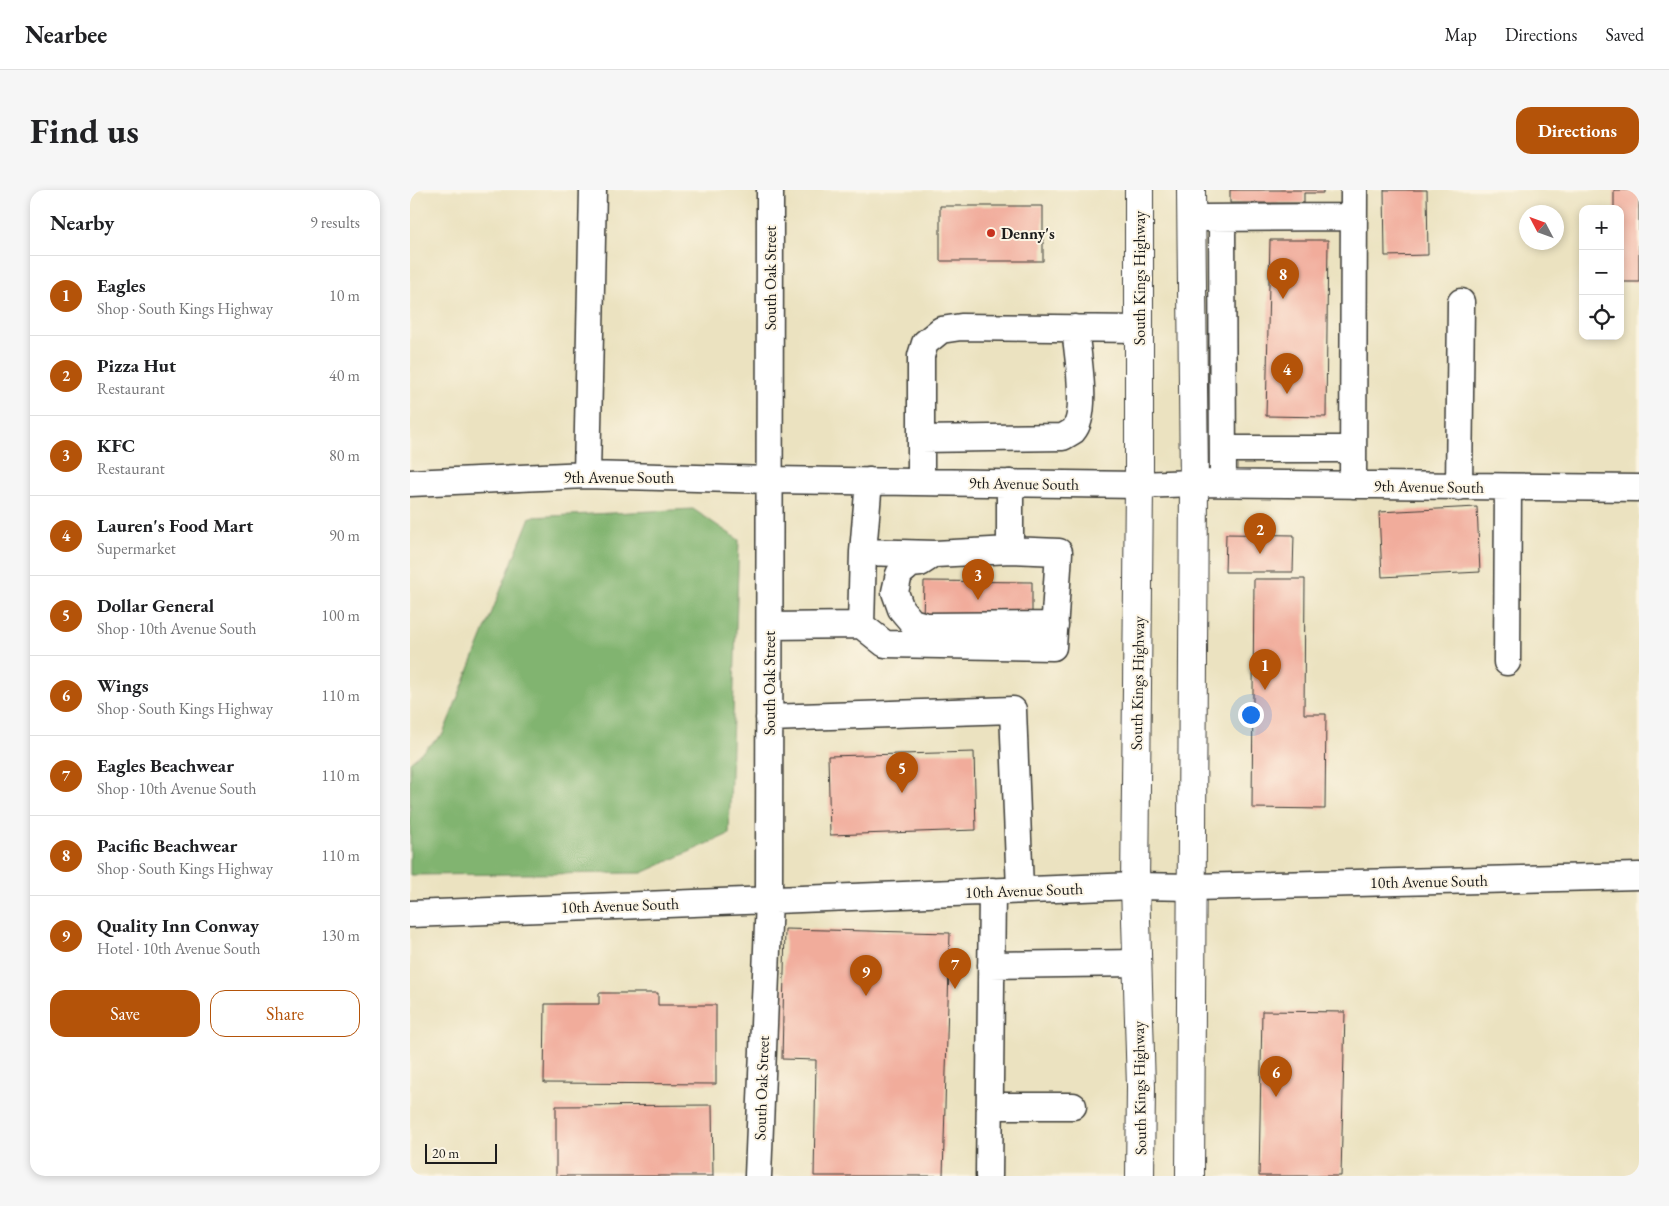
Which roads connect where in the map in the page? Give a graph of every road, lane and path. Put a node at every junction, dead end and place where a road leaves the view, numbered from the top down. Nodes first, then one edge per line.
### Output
1 (593, 190) edge
2 (770, 190) edge
3 (1140, 190) edge
4 (1191, 190) edge
5 (1354, 190) edge
6 (1354, 217) junction
7 (1191, 218) junction
8 (1222, 218) junction
9 (1192, 272) junction
10 (1223, 272) junction
11 (1461, 302) dead end
12 (1075, 328) junction
13 (1139, 329) junction
14 (1192, 329) junction
15 (1222, 329) junction
16 (1193, 400) junction
17 (1223, 400) junction
18 (921, 438) junction
19 (1223, 449) junction
20 (1353, 449) junction
21 (587, 475) junction
22 (770, 480) junction
23 (869, 481) junction
24 (921, 482) junction
25 (410, 483) edge
26 (1010, 483) junction
27 (1194, 483) junction
28 (1223, 483) junction
29 (1139, 485) junction
30 (1353, 485) junction
31 (1459, 487) junction
32 (1508, 487) junction
33 (1639, 488) edge
34 (1010, 550) junction
35 (864, 552) junction
36 (935, 554) junction
37 (860, 625) junction
38 (1055, 625) junction
39 (770, 626) junction
40 (1507, 662) dead end
41 (769, 718) junction
42 (1639, 876) edge
43 (1135, 886) junction
44 (1193, 887) junction
45 (1020, 890) junction
46 (992, 891) junction
47 (769, 899) junction
48 (410, 914) edge
49 (1137, 963) junction
50 (991, 966) junction
51 (990, 1106) junction
52 (1073, 1106) dead end
53 (758, 1176) edge
54 (989, 1176) edge
55 (1140, 1176) edge
56 (1190, 1176) edge

1 - 21 street
2 - 22 street, South Oak Street
3 - 13 main road, South Kings Highway
4 - 7 main road
5 - 6 street
6 - 8 street
6 - 20 street
7 - 8 street
7 - 9 main road
8 - 10 street
9 - 10 street
9 - 14 main road
10 - 15 street
11 - 31 street
12 - 13 street
12 - 18 street
12 - 18 street
13 - 29 main road, South Kings Highway
14 - 15 street
14 - 16 main road
15 - 17 street
16 - 17 street
16 - 27 main road
17 - 19 street
18 - 24 street
19 - 20 street
19 - 28 street
20 - 30 street
21 - 22 street, 9th Avenue South
21 - 25 street, 9th Avenue South
22 - 23 street, 9th Avenue South
22 - 39 street, South Oak Street
23 - 24 street, 9th Avenue South
23 - 35 street
24 - 26 street, 9th Avenue South
26 - 29 street, 9th Avenue South
26 - 34 street
27 - 28 street, 9th Avenue South
27 - 29 street, 9th Avenue South
27 - 44 main road
28 - 30 street, 9th Avenue South
29 - 43 main road, South Kings Highway
30 - 31 street, 9th Avenue South
31 - 32 street, 9th Avenue South
32 - 33 street, 9th Avenue South
32 - 40 street
34 - 36 street
34 - 38 street
35 - 36 street
35 - 37 street
36 - 38 street
37 - 38 street
37 - 39 street
39 - 41 street, South Oak Street
41 - 45 street
41 - 47 street, South Oak Street
42 - 44 street, 10th Avenue South
43 - 44 street, 10th Avenue South
43 - 45 street, 10th Avenue South
43 - 49 main road, South Kings Highway
44 - 56 main road
45 - 46 street, 10th Avenue South
46 - 47 street, 10th Avenue South
46 - 50 street
47 - 48 street, 10th Avenue South
47 - 53 street, South Oak Street
49 - 50 street
49 - 55 main road, South Kings Highway
50 - 51 street
51 - 52 street
51 - 54 street

